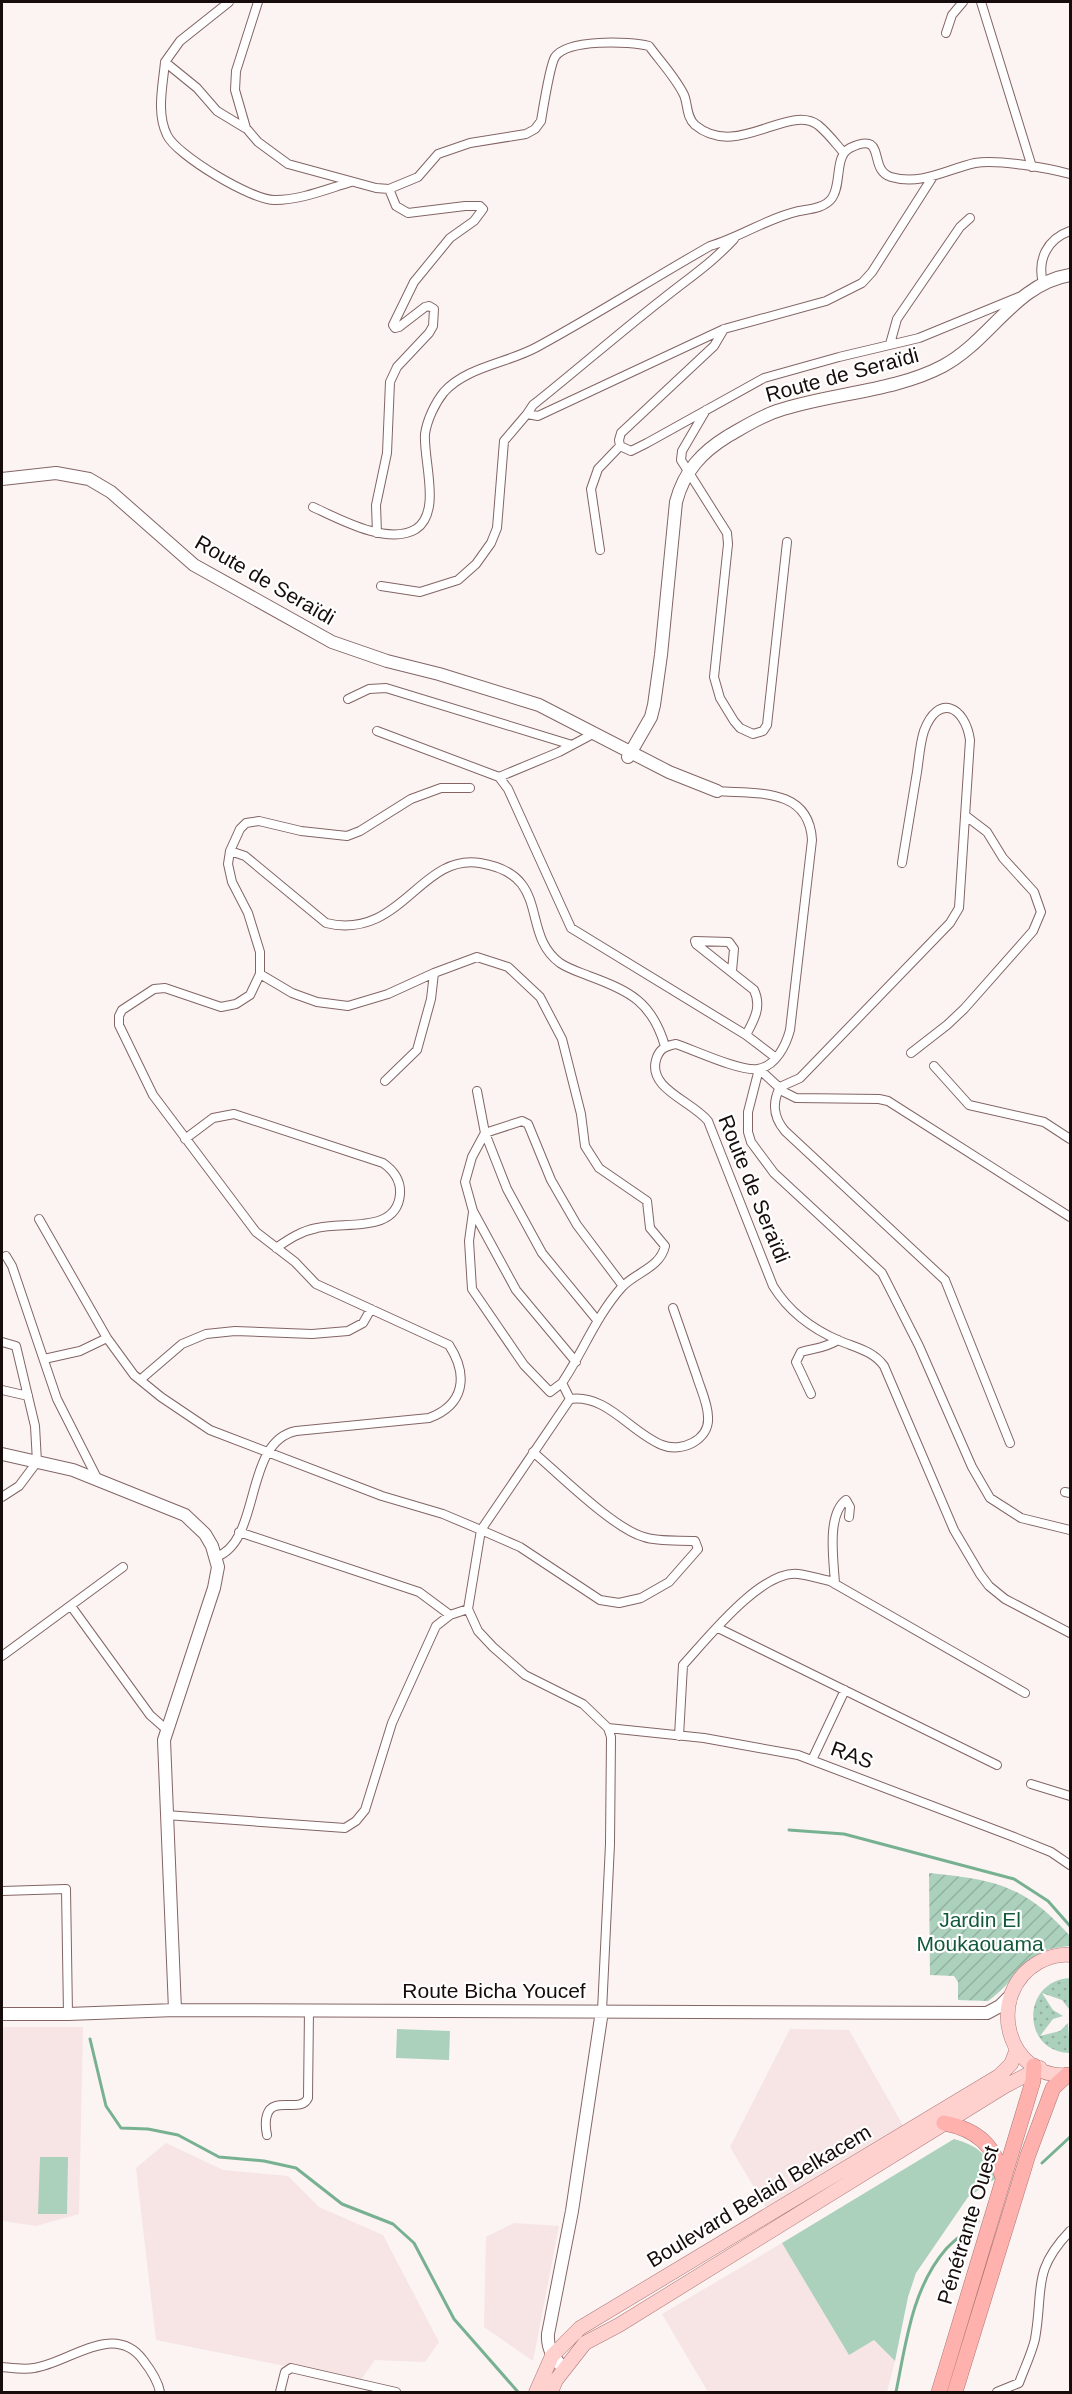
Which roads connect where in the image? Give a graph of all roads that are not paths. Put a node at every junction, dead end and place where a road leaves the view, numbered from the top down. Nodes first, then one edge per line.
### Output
1 (229, 2) edge
2 (258, 2) edge
3 (963, 2) edge
4 (981, 2) edge
5 (946, 33) dead end
6 (165, 62) junction
7 (246, 128) junction
8 (844, 153) junction
9 (1032, 167) junction
10 (1071, 174) edge
11 (932, 178) junction
12 (352, 182) junction
13 (389, 189) junction
14 (970, 218) dead end
15 (1071, 231) edge
16 (734, 239) junction
17 (1071, 275) edge
18 (1043, 283) junction
19 (1025, 294) junction
20 (724, 329) junction
21 (890, 344) junction
22 (706, 410) junction
23 (527, 414) junction
24 (620, 447) junction
25 (688, 472) junction
26 (2, 479) edge
27 (313, 507) dead end
28 (378, 533) junction
29 (787, 542) dead end
30 (600, 550) dead end
31 (381, 586) dead end
32 (348, 699) dead end
33 (528, 701) junction
34 (377, 731) dead end
35 (589, 736) junction
36 (572, 745) junction
37 (633, 756) junction
38 (499, 777) junction
39 (470, 788) dead end
40 (717, 791) joint
41 (966, 816) junction
42 (230, 851) junction
43 (902, 863) dead end
44 (732, 971) junction
45 (434, 973) junction
46 (260, 974) junction
47 (746, 1035) junction
48 (665, 1046) junction
49 (911, 1053) dead end
50 (776, 1058) junction
51 (934, 1066) dead end
52 (759, 1069) junction
53 (385, 1081) dead end
54 (780, 1087) junction
55 (477, 1091) dead end
56 (485, 1133) junction
57 (185, 1139) junction
58 (1071, 1139) edge
59 (473, 1211) junction
60 (1071, 1217) edge
61 (39, 1219) dead end
62 (276, 1248) junction
63 (6, 1256) dead end
64 (623, 1286) junction
65 (673, 1308) dead end
66 (371, 1309) junction
67 (597, 1320) junction
68 (106, 1338) junction
69 (838, 1340) junction
70 (2, 1342) edge
71 (44, 1359) junction
72 (576, 1362) junction
73 (140, 1380) junction
74 (562, 1383) junction
75 (2, 1390) edge
76 (811, 1394) dead end
77 (28, 1396) junction
78 (570, 1399) junction
79 (1010, 1443) dead end
80 (533, 1452) junction
81 (267, 1453) junction
82 (2, 1454) edge
83 (37, 1462) junction
84 (98, 1480) junction
85 (2, 1497) edge
86 (849, 1518) dead end
87 (482, 1530) junction
88 (1071, 1530) edge
89 (239, 1532) junction
90 (216, 1557) junction
91 (123, 1567) dead end
92 (835, 1584) junction
93 (71, 1606) junction
94 (468, 1609) junction
95 (450, 1616) junction
96 (718, 1628) junction
97 (1071, 1633) edge
98 (2, 1656) edge
99 (845, 1690) junction
100 (1025, 1693) dead end
101 (608, 1728) junction
102 (167, 1730) junction
103 (680, 1736) junction
104 (812, 1760) junction
105 (997, 1765) dead end
106 (1031, 1784) dead end
107 (1071, 1796) edge
108 (166, 1815) junction
109 (1071, 1865) edge
110 (2, 1891) edge
111 (1071, 1955) edge
112 (1009, 1997) junction
113 (174, 2010) junction
114 (309, 2010) junction
115 (602, 2012) junction
116 (987, 2013) junction
117 (2, 2014) edge
118 (68, 2014) junction
119 (1008, 2025) junction
120 (1017, 2049) junction
121 (1036, 2068) junction
122 (1069, 2075) edge
123 (944, 2123) junction
124 (267, 2135) dead end
125 (1003, 2179) junction
126 (1071, 2231) edge
127 (552, 2356) junction
128 (2, 2367) edge
129 (564, 2370) junction
130 (537, 2389) edge
131 (160, 2392) edge
132 (280, 2392) edge
133 (396, 2392) edge
134 (551, 2392) edge
135 (939, 2392) edge
136 (955, 2392) edge
137 (997, 2392) edge

1 - 6 street
2 - 7 street
3 - 5 street
4 - 9 street
6 - 7 street
6 - 12 street
7 - 12 street
8 - 11 street
8 - 13 street
8 - 16 street
9 - 10 street
9 - 11 street
11 - 20 street
12 - 13 street
13 - 28 street
14 - 21 street
15 - 18 street
16 - 23 street
16 - 28 street
17 - 18 main road, Route de Seraïdi
18 - 19 main road, Route de Seraïdi
19 - 21 street
19 - 25 main road, Route de Seraïdi
20 - 23 street
20 - 24 street
21 - 22 street
22 - 24 street
22 - 25 street
23 - 31 street
24 - 30 street
25 - 29 street
25 - 37 main road, Route de Seraïdi
26 - 33 main road, Route de Seraïdi
27 - 28 street
32 - 36 street
33 - 35 main road, Route de Seraïdi
33 - 37 main road, Route de Seraïdi
34 - 38 street
35 - 36 street
35 - 37 main road, Route de Seraïdi
36 - 38 street
37 - 40 main road, Route de Seraïdi
38 - 47 street
39 - 42 street
40 - 50 street, Route de Seraïdi
41 - 43 street
41 - 49 street
41 - 54 street
42 - 46 street
42 - 48 street
44 - 44 street
44 - 47 street
45 - 46 street
45 - 53 street
45 - 64 street
46 - 57 street
47 - 50 street
48 - 52 street
48 - 69 street, Route de Seraïdi
50 - 52 street, Route de Seraïdi
51 - 58 street
52 - 54 street
52 - 88 street
54 - 60 street
54 - 79 street
55 - 56 street
56 - 59 street
56 - 64 street
56 - 67 street
57 - 62 street
57 - 62 street
59 - 72 street
59 - 74 street
61 - 68 street
62 - 66 street
63 - 71 street
64 - 67 street
65 - 78 street
66 - 73 street
66 - 81 street
67 - 72 street
68 - 71 street
68 - 73 street
69 - 76 street
69 - 97 street, Route de Seraïdi
70 - 77 street
71 - 84 street
72 - 74 street
73 - 81 street
74 - 78 street
75 - 77 street
77 - 83 street
78 - 80 street
80 - 87 street
80 - 87 street
81 - 87 street
81 - 89 street
82 - 83 main road
83 - 84 main road
83 - 85 street
84 - 90 main road
86 - 92 street
87 - 94 street
89 - 90 street
89 - 95 street
90 - 102 main road
91 - 93 street
92 - 96 street
92 - 100 street
93 - 98 street
93 - 102 street
94 - 95 street
94 - 101 street
95 - 108 street
96 - 99 street
96 - 103 street
99 - 104 street
99 - 105 street
101 - 103 street, RAS
101 - 115 street
102 - 108 main road
103 - 104 street, RAS
104 - 109 street, RAS
106 - 107 street
108 - 113 main road
110 - 118 street
111 - 112 main road
112 - 116 main road
112 - 119 main road
113 - 114 main road, Route Bicha Youcef
113 - 118 main road, Route Bicha Youcef
114 - 115 main road, Route Bicha Youcef
114 - 124 street
115 - 116 main road, Route Bicha Youcef
115 - 127 main road
116 - 119 main road
117 - 118 main road, Route Bicha Youcef
119 - 120 main road
120 - 121 main road
120 - 127 main road, Boulevard Belaid Belkacem
121 - 122 main road
121 - 123 main road, Boulevard Belaid Belkacem
121 - 125 highway, Pénétrante Ouest
122 - 136 highway, Pénétrante Ouest
123 - 125 highway
123 - 129 main road, Boulevard Belaid Belkacem
125 - 135 highway, Pénétrante Ouest
126 - 137 street
127 - 129 main road
127 - 130 main road, Boulevard Belaid Belkacem
128 - 131 street
129 - 134 main road, Boulevard Belaid Belkacem
132 - 133 street

